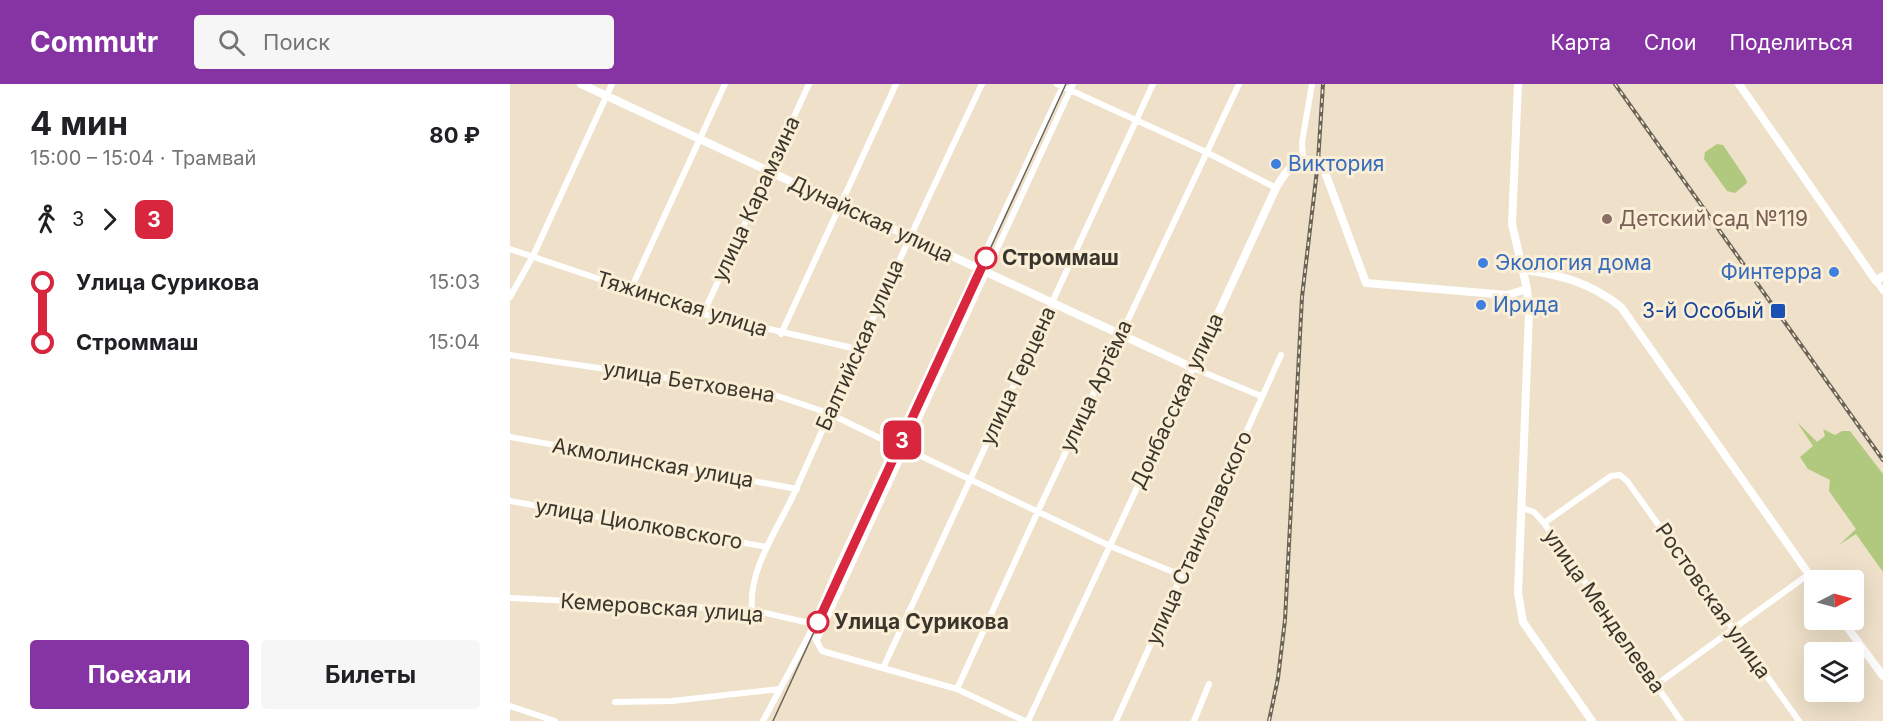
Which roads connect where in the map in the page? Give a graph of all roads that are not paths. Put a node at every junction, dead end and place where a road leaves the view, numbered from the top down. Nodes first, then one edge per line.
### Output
1 (581, 84) edge
2 (612, 84) edge
3 (725, 84) edge
4 (809, 84) edge
5 (896, 84) edge
6 (981, 84) edge
7 (1153, 84) edge
8 (1239, 84) edge
9 (1312, 84) edge
10 (1518, 84) edge
11 (1739, 84) edge
12 (1061, 85) edge
13 (1071, 87) edge
14 (607, 96) junction
15 (1137, 121) junction
16 (700, 140) junction
17 (1206, 152) junction
18 (1303, 160) junction
19 (768, 171) junction
20 (1276, 188) junction
21 (839, 204) junction
22 (909, 236) junction
23 (510, 249) edge
24 (533, 256) junction
25 (977, 267) junction
26 (1522, 270) junction
27 (985, 272) junction
28 (1880, 279) edge
29 (1527, 289) junction
30 (630, 291) junction
31 (1883, 291) edge
32 (510, 297) edge
33 (1053, 302) junction
34 (703, 314) junction
35 (781, 334) junction
36 (1120, 334) junction
37 (857, 349) junction
38 (510, 355) edge
39 (1281, 355) dead end
40 (1193, 368) junction
41 (1262, 396) junction
42 (828, 413) junction
43 (510, 437) edge
44 (894, 445) junction
45 (904, 448) junction
46 (970, 479) junction
47 (796, 489) junction
48 (510, 501) edge
49 (1522, 508) junction
50 (1038, 511) junction
51 (1544, 523) junction
52 (1110, 546) junction
53 (767, 547) junction
54 (1806, 570) edge
55 (1183, 576) junction
56 (1804, 578) edge
57 (510, 598) edge
58 (752, 610) junction
59 (813, 624) junction
60 (1849, 630) edge
61 (1733, 631) junction
62 (809, 635) junction
63 (817, 640) junction
64 (883, 668) junction
65 (1883, 676) edge
66 (1209, 684) dead end
67 (1656, 685) junction
68 (779, 689) junction
69 (957, 689) junction
70 (615, 702) dead end
71 (510, 706) edge
72 (555, 721) edge
73 (763, 721) edge
74 (1027, 721) edge
75 (1116, 721) edge
76 (1194, 721) edge
77 (1592, 721) edge
78 (1681, 721) edge
79 (1799, 721) edge

1 - 14 street, Дунайская улица
2 - 14 street
3 - 16 street
4 - 19 street, улица Карамзина
5 - 21 street
6 - 22 street, Балтийская улица
7 - 15 street, улица Герцена
8 - 17 street, улица Артёма
9 - 18 street
10 - 26 main road
11 - 28 main road
12 - 13 street
12 - 25 street
13 - 15 street
13 - 27 street
14 - 16 street, Дунайская улица
14 - 24 street
15 - 17 street
15 - 33 street, улица Герцена
16 - 19 street, Дунайская улица
16 - 30 street
17 - 20 street
17 - 36 street, улица Артёма
18 - 20 street, Донбасская улица
18 - 29 street
19 - 21 street, Дунайская улица
19 - 34 street, улица Карамзина
20 - 40 street, Донбасская улица
21 - 22 street, Дунайская улица
21 - 35 street
22 - 25 street, Дунайская улица
22 - 37 street, Балтийская улица
23 - 24 street, Тяжинская улица
24 - 30 street, Тяжинская улица
24 - 32 street
25 - 27 street, Дунайская улица
25 - 44 street
26 - 29 main road
26 - 54 main road
27 - 33 street, Дунайская улица
27 - 45 street
28 - 31 street
29 - 49 main road
30 - 34 street, Тяжинская улица
33 - 36 street, Дунайская улица
33 - 46 street, улица Герцена
34 - 35 street, Тяжинская улица
35 - 37 street, Тяжинская улица
36 - 40 street, Дунайская улица
36 - 50 street, улица Артёма
37 - 42 street, Балтийская улица
38 - 42 street, улица Бетховена
39 - 41 street, улица Станиславского
40 - 41 street, Дунайская улица
40 - 52 street, Донбасская улица
41 - 55 street, улица Станиславского
42 - 44 street, улица Бетховена
42 - 47 street, Балтийская улица
43 - 47 street, Акмолинская улица
44 - 59 street
45 - 46 street
45 - 63 street
46 - 50 street
46 - 64 street, улица Герцена
47 - 53 street, Балтийская улица
48 - 53 street, улица Циолковского
49 - 51 street, улица Менделеева
49 - 77 main road
50 - 52 street
50 - 69 street, улица Артёма
51 - 61 street, Ростовская улица
51 - 67 street, улица Менделеева
52 - 55 street
52 - 74 street, Донбасская улица
53 - 58 street, Балтийская улица
55 - 75 street, улица Станиславского
56 - 61 street
57 - 58 street, Кемеровская улица
58 - 59 street, Кемеровская улица
59 - 62 street
60 - 65 main road
61 - 67 street
61 - 79 street, Ростовская улица
62 - 63 street
62 - 68 street
63 - 64 street
64 - 69 street
66 - 76 street
67 - 78 street, улица Менделеева
68 - 70 street
68 - 73 street
69 - 74 street
71 - 72 street

